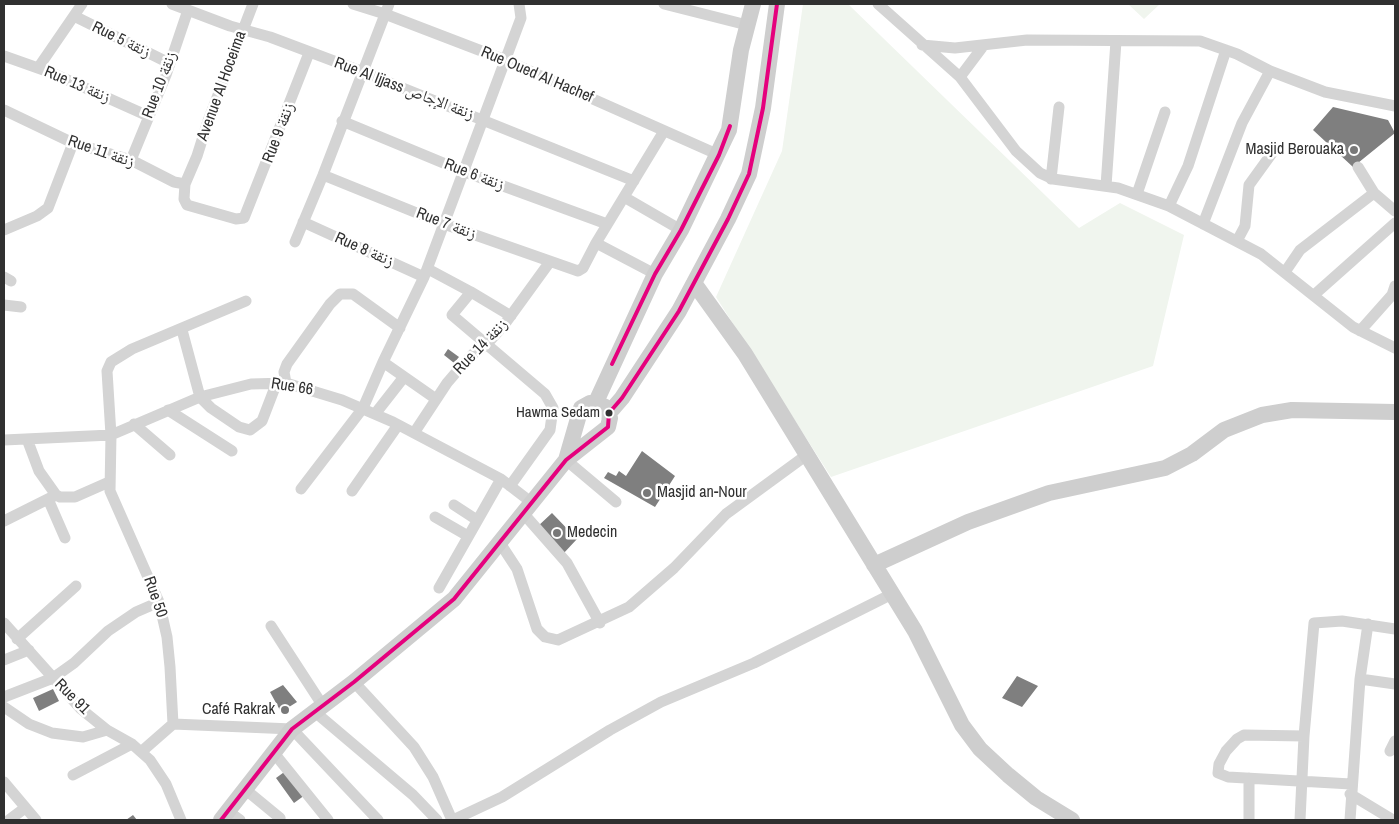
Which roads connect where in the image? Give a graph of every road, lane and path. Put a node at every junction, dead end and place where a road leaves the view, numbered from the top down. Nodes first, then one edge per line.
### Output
1 (82, 4) edge
2 (172, 4) edge
3 (253, 4) edge
4 (353, 4) edge
5 (519, 4) edge
6 (671, 4) edge
7 (753, 4) edge
8 (777, 4) edge
9 (878, 4) edge
10 (387, 9) edge
11 (188, 10) junction
12 (74, 16) junction
13 (747, 25) junction
14 (243, 31) junction
15 (1116, 41) junction
16 (922, 45) junction
17 (984, 45) junction
18 (1226, 50) junction
19 (309, 53) junction
20 (4, 56) edge
21 (505, 60) junction
22 (169, 63) junction
23 (38, 68) junction
24 (1270, 71) junction
25 (363, 72) junction
26 (960, 77) junction
27 (1059, 107) dead end
28 (4, 110) edge
29 (1394, 110) edge
30 (1165, 112) dead end
31 (148, 116) junction
32 (484, 119) junction
33 (342, 121) junction
34 (664, 131) junction
35 (73, 143) junction
36 (1275, 149) dead end
37 (719, 155) junction
38 (131, 160) junction
39 (1358, 168) dead end
40 (465, 172) junction
41 (323, 175) junction
42 (1050, 179) junction
43 (634, 181) junction
44 (185, 184) junction
45 (1106, 186) junction
46 (1374, 193) junction
47 (1137, 194) junction
48 (624, 197) junction
49 (1169, 206) junction
50 (1395, 211) edge
51 (303, 222) junction
52 (1395, 223) edge
53 (444, 224) junction
54 (607, 224) junction
55 (1202, 224) junction
56 (4, 230) edge
57 (681, 230) junction
58 (1237, 241) junction
59 (295, 242) dead end
60 (596, 243) junction
61 (549, 263) junction
62 (1285, 272) junction
63 (426, 273) junction
64 (655, 274) junction
65 (694, 284) junction
66 (1395, 286) edge
67 (472, 292) junction
68 (1314, 295) junction
69 (246, 301) dead end
70 (4, 305) edge
71 (21, 307) dead end
72 (511, 316) junction
73 (400, 328) junction
74 (182, 330) junction
75 (1360, 331) junction
76 (486, 345) junction
77 (1395, 348) edge
78 (382, 362) junction
79 (404, 377) junction
80 (281, 382) junction
81 (200, 397) junction
82 (436, 399) junction
83 (596, 402) junction
84 (363, 408) junction
85 (168, 410) junction
86 (1395, 412) edge
87 (609, 413) junction
88 (376, 414) junction
89 (134, 424) junction
90 (398, 424) junction
91 (578, 424) junction
92 (414, 433) junction
93 (596, 435) junction
94 (111, 436) junction
95 (27, 439) junction
96 (4, 440) edge
97 (232, 451) dead end
98 (808, 454) junction
99 (170, 455) dead end
100 (566, 460) junction
101 (109, 482) junction
102 (506, 483) junction
103 (301, 489) dead end
104 (352, 491) dead end
105 (52, 497) junction
106 (616, 502) dead end
107 (454, 505) dead end
108 (527, 507) junction
109 (435, 517) dead end
110 (477, 520) junction
111 (4, 521) edge
112 (468, 536) junction
113 (66, 538) dead end
114 (500, 543) junction
115 (874, 565) junction
116 (76, 586) dead end
117 (439, 588) dead end
118 (892, 594) junction
119 (159, 602) junction
120 (600, 622) junction
121 (1368, 624) junction
122 (4, 625) edge
123 (271, 626) dead end
124 (1395, 629) edge
125 (17, 639) junction
126 (29, 650) junction
127 (4, 660) edge
128 (53, 678) junction
129 (1360, 680) junction
130 (354, 682) junction
131 (1395, 684) edge
132 (4, 697) edge
133 (4, 707) edge
134 (319, 709) junction
135 (173, 724) junction
136 (292, 729) junction
137 (107, 730) junction
138 (1304, 736) junction
139 (132, 744) junction
140 (274, 752) junction
141 (146, 756) junction
142 (73, 775) dead end
143 (1248, 778) junction
144 (1302, 781) junction
145 (4, 782) edge
146 (1351, 789) junction
147 (246, 790) junction
148 (25, 808) junction
149 (230, 817) edge
150 (178, 819) edge
151 (9, 820) edge
152 (36, 820) edge
153 (279, 820) edge
154 (328, 820) edge
155 (378, 820) edge
156 (437, 820) edge
157 (453, 820) edge
158 (1072, 820) edge
159 (1249, 820) edge
160 (1300, 820) edge
161 (1350, 820) edge
162 (1393, 820) edge

1 - 12 street
2 - 11 street, Rue Al Ijjass زنقة الإجاص
3 - 14 street, Avenue Al Hoceima
4 - 10 street, Rue Oued Al Hachef
5 - 21 street
6 - 13 street
7 - 13 street
8 - 65 street
9 - 16 street
10 - 21 street, Rue Oued Al Hachef
10 - 25 street
11 - 14 street, Rue Al Ijjass زنقة الإجاص
11 - 22 street, Rue 10 زنقة
12 - 22 street, Rue 5 زنقة
12 - 23 street
13 - 37 street
14 - 19 street, Rue Al Ijjass زنقة الإجاص
14 - 44 street, Avenue Al Hoceima
15 - 17 street
15 - 18 street
15 - 45 street
16 - 17 street
16 - 26 street
17 - 26 street
18 - 24 street
18 - 49 street
19 - 25 street, Rue Al Ijjass زنقة الإجاص
19 - 44 street, Rue 9 زنقة
20 - 23 street, Rue 13 زنقة
21 - 32 street
21 - 34 street, Rue Oued Al Hachef
22 - 31 street, Rue 10 زنقة
23 - 31 street, Rue 13 زنقة
24 - 29 street
24 - 55 street
25 - 32 street, Rue Al Ijjass زنقة الإجاص
25 - 33 street
26 - 42 street
27 - 42 street
28 - 35 street, Rue 11 زنقة
30 - 47 street
31 - 38 street, Rue 10 زنقة
32 - 40 street
32 - 43 street, Rue Al Ijjass زنقة الإجاص
33 - 40 street, Rue 6 زنقة
33 - 41 street
34 - 37 street, Rue Oued Al Hachef
34 - 43 street
35 - 38 street, Rue 11 زنقة
35 - 56 street
36 - 58 street
37 - 57 street
38 - 44 street, Rue 11 زنقة
39 - 46 street
40 - 53 street
40 - 54 street, Rue 6 زنقة
41 - 51 street
41 - 53 street, Rue 7 زنقة
42 - 45 street
43 - 48 street
45 - 47 street
46 - 50 street
46 - 62 street
47 - 49 street
48 - 54 street
48 - 57 street
49 - 55 street
51 - 59 street
51 - 63 street, Rue 8 زنقة
52 - 68 street
53 - 61 street, Rue 7 زنقة
53 - 63 street
54 - 60 street
55 - 58 street
57 - 64 street
58 - 62 street
60 - 61 street, Rue 7 زنقة
60 - 64 street
61 - 72 street, Rue 14 زنقة
62 - 68 street
63 - 67 street, Rue 8 زنقة
63 - 73 street
64 - 83 street
65 - 87 street
65 - 98 street
66 - 75 street
67 - 72 street, Rue 8 زنقة
67 - 76 street
68 - 75 street
69 - 74 street, Rue 50
70 - 71 street
72 - 76 street, Rue 14 زنقة
73 - 78 street
73 - 80 street
74 - 81 street
74 - 94 street, Rue 50
75 - 77 street
76 - 82 street, Rue 14 زنقة
76 - 102 street
78 - 79 street
78 - 84 street
79 - 82 street
79 - 88 street
80 - 81 street, Rue 66
80 - 81 street
80 - 84 street, Rue 66
81 - 85 street, Rue 66
82 - 92 street, Rue 14 زنقة
83 - 87 street
83 - 91 street
84 - 88 street, Rue 66
84 - 103 street
85 - 89 street, Rue 66
85 - 97 street
86 - 115 street
87 - 93 street
88 - 90 street, Rue 66
89 - 94 street, Rue 66
89 - 99 street
90 - 92 street, Rue 66
90 - 104 street
91 - 93 street
91 - 100 street
92 - 102 street, Rue 66
93 - 100 street
94 - 95 street, Rue 66
94 - 101 street, Rue 50
95 - 96 street, Rue 66
95 - 105 street
98 - 115 street
98 - 120 street
100 - 106 street
100 - 108 street
101 - 105 street
101 - 119 street, Rue 50
102 - 108 street, Rue 66
102 - 110 street
105 - 111 street
105 - 113 street
107 - 110 street
108 - 114 street
108 - 120 street, Rue 66
109 - 112 street
110 - 112 street
112 - 117 street
114 - 120 street
114 - 130 street
115 - 118 street
116 - 125 street
118 - 157 street
118 - 158 street
119 - 128 street
119 - 135 street, Rue 50
121 - 124 street
121 - 129 street
121 - 138 street
122 - 125 street, Rue 91
123 - 134 street
125 - 126 street, Rue 91
126 - 127 street
126 - 128 street, Rue 91
128 - 132 street
128 - 137 street, Rue 91
129 - 131 street
129 - 146 street
130 - 134 street
130 - 157 street
133 - 137 street
134 - 136 street
134 - 156 street
135 - 136 street
135 - 141 street
136 - 140 street
136 - 155 street
137 - 139 street, Rue 91
138 - 143 street
138 - 144 street
139 - 141 street, Rue 91
139 - 142 street
140 - 147 street
140 - 154 street
141 - 150 street, Rue 91
143 - 144 street
143 - 159 street
144 - 146 street
144 - 160 street
145 - 148 street
146 - 161 street
146 - 162 street
147 - 149 street
147 - 153 street
148 - 151 street
148 - 152 street

